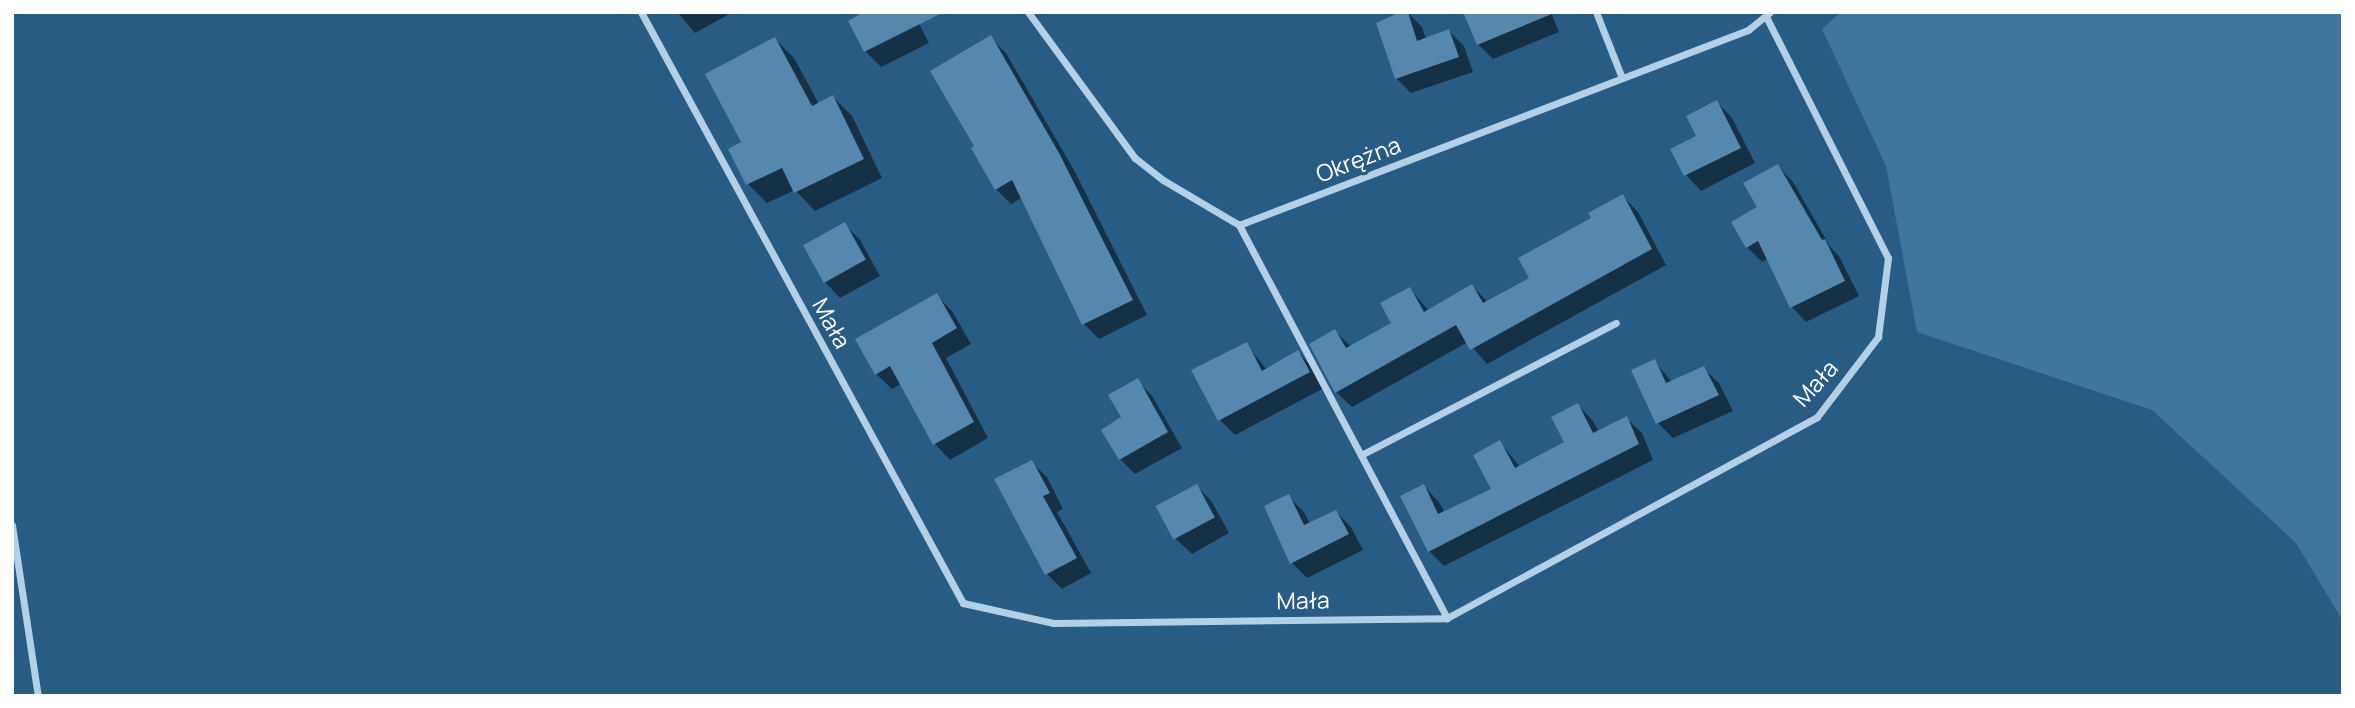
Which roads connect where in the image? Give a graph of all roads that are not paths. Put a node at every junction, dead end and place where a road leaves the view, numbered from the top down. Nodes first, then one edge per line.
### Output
1 (641, 12) edge
2 (1028, 12) edge
3 (1596, 12) edge
4 (1768, 14) edge
5 (1622, 78) junction
6 (1239, 225) junction
7 (1616, 323) dead end
8 (1361, 455) junction
9 (12, 525) edge
10 (1447, 618) junction
11 (38, 696) edge

1 - 10 street, Mała
2 - 6 street
3 - 5 street
4 - 5 street, Okrężna
4 - 10 street, Mała
5 - 6 street, Okrężna
6 - 8 street
7 - 8 street
8 - 10 street
9 - 11 street

